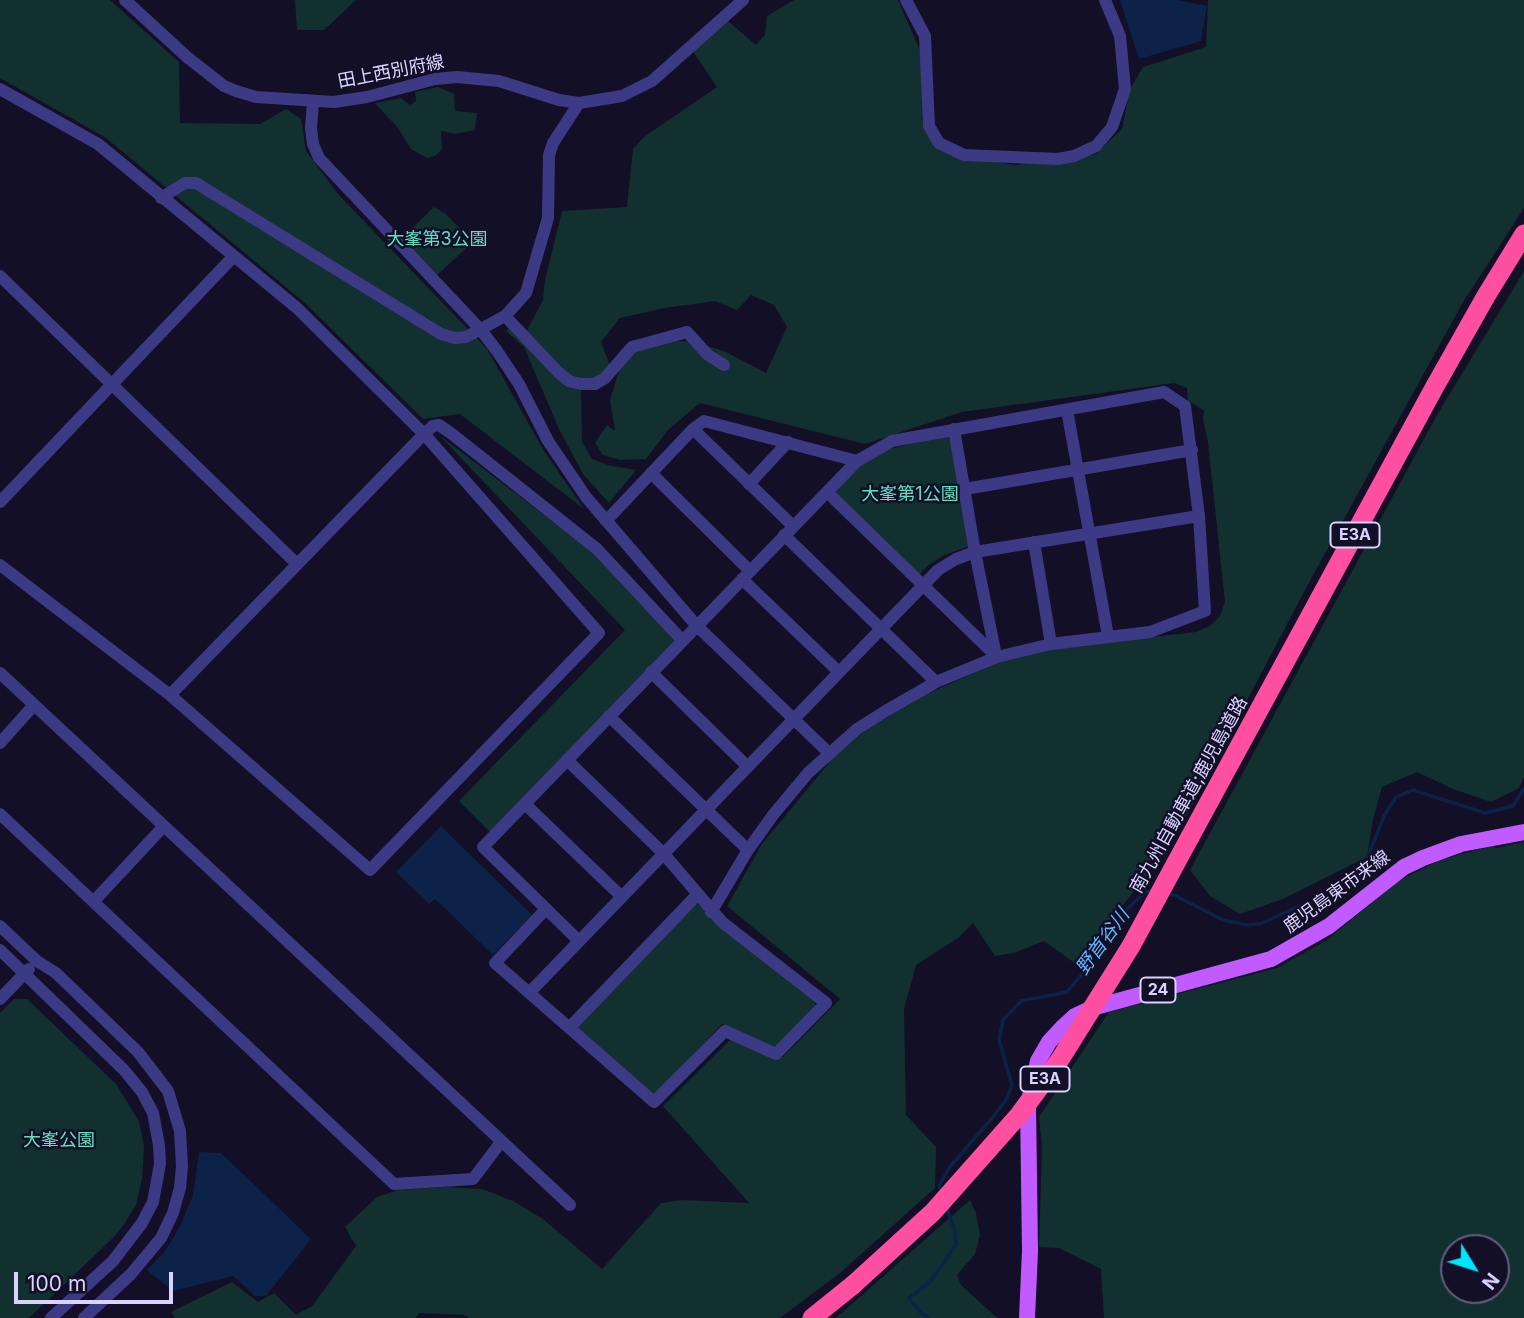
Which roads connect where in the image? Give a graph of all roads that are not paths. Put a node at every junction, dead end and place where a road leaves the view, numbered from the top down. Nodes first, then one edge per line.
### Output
1 (125, 0) edge
2 (743, 0) edge
3 (906, 0) edge
4 (1105, 0) edge
5 (0, 89) edge
6 (313, 102) junction
7 (579, 103) junction
8 (161, 198) junction
9 (1524, 234) edge
10 (233, 257) junction
11 (0, 276) edge
12 (505, 316) junction
13 (481, 330) junction
14 (724, 365) dead end
15 (113, 383) junction
16 (1067, 410) junction
17 (693, 429) junction
18 (954, 429) junction
19 (424, 434) junction
20 (788, 442) junction
21 (1192, 450) junction
22 (857, 461) junction
23 (1078, 469) junction
24 (651, 473) junction
25 (749, 484) junction
26 (965, 489) junction
27 (827, 492) junction
28 (0, 502) edge
29 (1199, 516) junction
30 (606, 521) junction
31 (789, 531) junction
32 (1090, 534) junction
33 (1034, 542) junction
34 (975, 552) junction
35 (296, 563) junction
36 (0, 565) edge
37 (746, 575) junction
38 (923, 584) junction
39 (696, 625) junction
40 (880, 628) junction
41 (1108, 636) junction
42 (682, 640) junction
43 (1051, 644) junction
44 (997, 657) junction
45 (651, 672) junction
46 (839, 672) junction
47 (0, 673) edge
48 (936, 682) junction
49 (170, 695) junction
50 (34, 705) junction
51 (609, 716) junction
52 (793, 719) junction
53 (0, 743) edge
54 (829, 753) junction
55 (567, 760) junction
56 (747, 766) junction
57 (525, 804) junction
58 (705, 810) junction
59 (0, 814) edge
60 (164, 826) junction
61 (1524, 832) edge
62 (748, 849) junction
63 (663, 853) junction
64 (697, 895) junction
65 (622, 897) junction
66 (94, 901) junction
67 (546, 909) junction
68 (712, 912) junction
69 (0, 926) edge
70 (579, 941) junction
71 (0, 950) edge
72 (37, 961) junction
73 (24, 974) junction
74 (529, 993) junction
75 (0, 999) edge
76 (569, 1028) junction
77 (501, 1142) junction
78 (570, 1205) dead end
79 (51, 1318) edge
80 (84, 1318) edge
81 (812, 1318) edge
82 (1027, 1318) edge

1 - 6 street, 田上西別府線
2 - 7 street, 田上西別府線
3 - 4 street
5 - 8 street
6 - 7 street, 田上西別府線
6 - 13 street
7 - 12 street
8 - 10 street
8 - 13 street
9 - 81 highway, 南九州自動車道;鹿児島道路 / E3A, bridge
10 - 15 street
10 - 19 street
11 - 15 street
12 - 13 street
12 - 14 street
13 - 30 street
15 - 28 street
15 - 35 street
16 - 18 street
16 - 21 street
16 - 23 street
17 - 20 street
17 - 24 street
17 - 25 street
18 - 22 street
18 - 26 street
19 - 35 street
19 - 42 street
19 - 49 street
20 - 22 street
20 - 25 street
21 - 23 street
21 - 29 street
22 - 27 street
23 - 26 street
23 - 32 street
24 - 30 street
24 - 37 street
25 - 31 street
26 - 34 street
27 - 31 street
27 - 38 street
29 - 32 street
29 - 41 street
30 - 39 street
31 - 37 street
31 - 40 street
32 - 33 street
32 - 41 street
33 - 34 street
33 - 43 street
34 - 38 street
34 - 44 street
35 - 49 street
36 - 49 street
37 - 39 street
37 - 46 street
38 - 40 street
38 - 44 street
39 - 42 street
39 - 52 street
40 - 46 street
40 - 48 street
41 - 43 street
42 - 45 street
43 - 44 street
44 - 48 street
45 - 51 street
45 - 56 street
46 - 52 street
47 - 50 street
48 - 54 street
50 - 53 street
50 - 60 street
51 - 55 street
51 - 58 street
52 - 54 street
52 - 56 street
54 - 62 street
55 - 57 street
55 - 63 street
56 - 58 street
57 - 65 street
57 - 67 street
58 - 62 street
58 - 63 street
59 - 66 street
60 - 66 street
60 - 77 street
61 - 82 main road, 鹿児島東市来線 / 24
62 - 68 street
63 - 64 street
63 - 65 street
64 - 68 street
64 - 76 street
65 - 70 street
66 - 77 street
67 - 70 street
67 - 74 street
68 - 76 street
69 - 72 street
70 - 74 street
71 - 73 street
72 - 73 street
72 - 80 street
73 - 75 street
73 - 79 street
74 - 76 street
77 - 78 street

